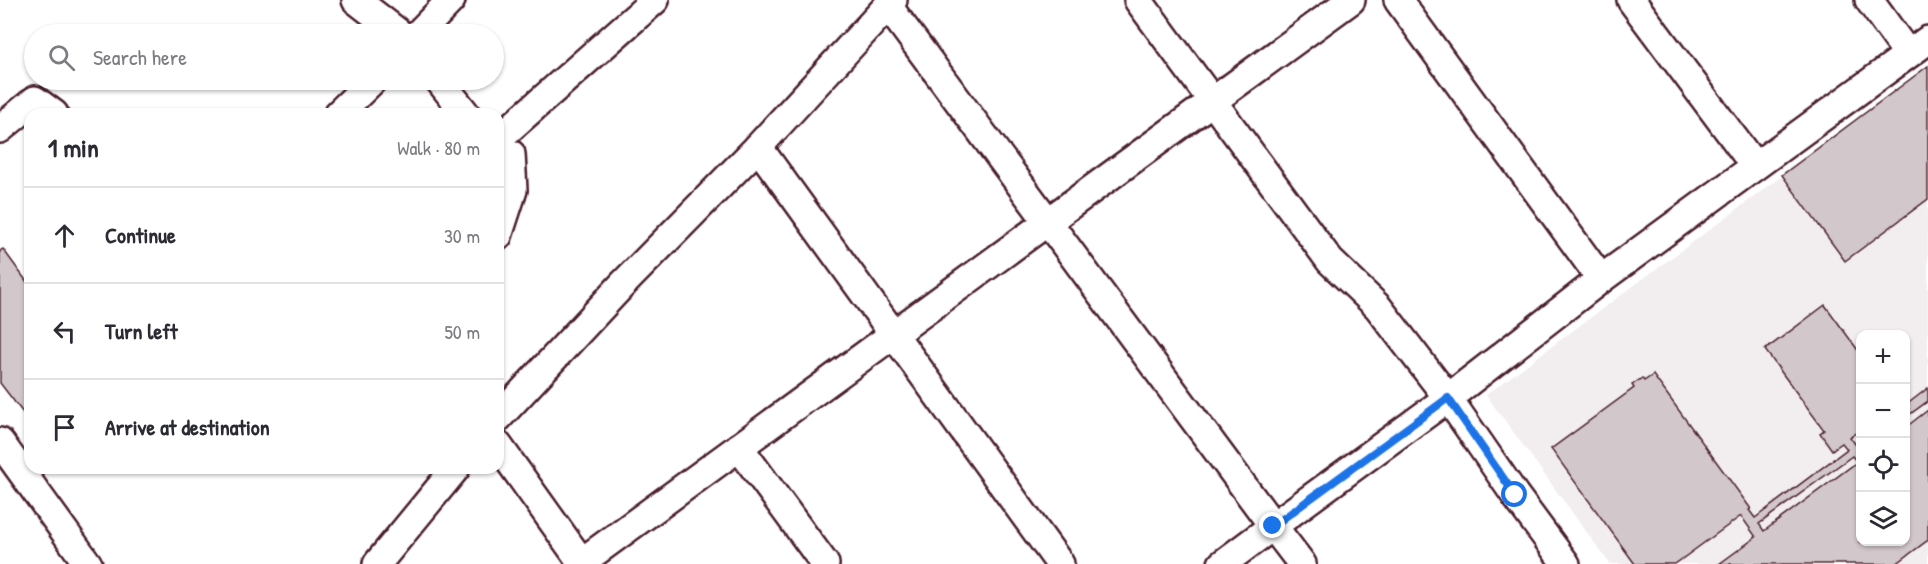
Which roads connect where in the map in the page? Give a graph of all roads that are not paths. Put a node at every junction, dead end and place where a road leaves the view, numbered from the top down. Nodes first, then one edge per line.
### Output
1 (356, 0) edge
2 (451, 0) edge
3 (655, 0) edge
4 (1138, 0) edge
5 (1351, 0) edge
6 (1398, 0) edge
7 (1631, 0) edge
8 (1869, 0) edge
9 (890, 3) edge
10 (387, 24) edge
11 (428, 24) edge
12 (1918, 47) edge
13 (363, 90) edge
14 (447, 90) edge
15 (1212, 101) junction
16 (25, 108) edge
17 (45, 108) edge
18 (344, 108) edge
19 (461, 108) edge
20 (24, 109) edge
21 (0, 129) edge
22 (504, 134) edge
23 (758, 147) junction
24 (504, 151) edge
25 (1754, 165) junction
26 (504, 218) edge
27 (1048, 221) junction
28 (1601, 279) junction
29 (894, 333) junction
30 (1448, 398) junction
31 (504, 412) edge
32 (0, 442) edge
33 (739, 447) junction
34 (504, 453) edge
35 (451, 474) edge
36 (1273, 526) junction
37 (581, 563) edge
38 (88, 564) edge
39 (377, 564) edge
40 (825, 564) edge
41 (1060, 564) edge
42 (1222, 564) edge
43 (1302, 564) edge
44 (1566, 564) edge

1 - 10 street
2 - 11 street
3 - 22 street
4 - 15 street
5 - 15 street
6 - 28 street
7 - 25 street
8 - 12 street
9 - 23 street
9 - 27 street
12 - 25 street
13 - 18 street
14 - 19 street
15 - 27 street
15 - 30 street
16 - 17 street
20 - 21 street
23 - 29 street
23 - 31 street
24 - 26 street
25 - 28 street
27 - 29 street
27 - 36 street
28 - 30 street
29 - 33 street
29 - 41 street
30 - 36 street
30 - 44 street
32 - 38 street
33 - 37 street
33 - 40 street
34 - 37 street
35 - 39 street
36 - 42 street
36 - 43 street

